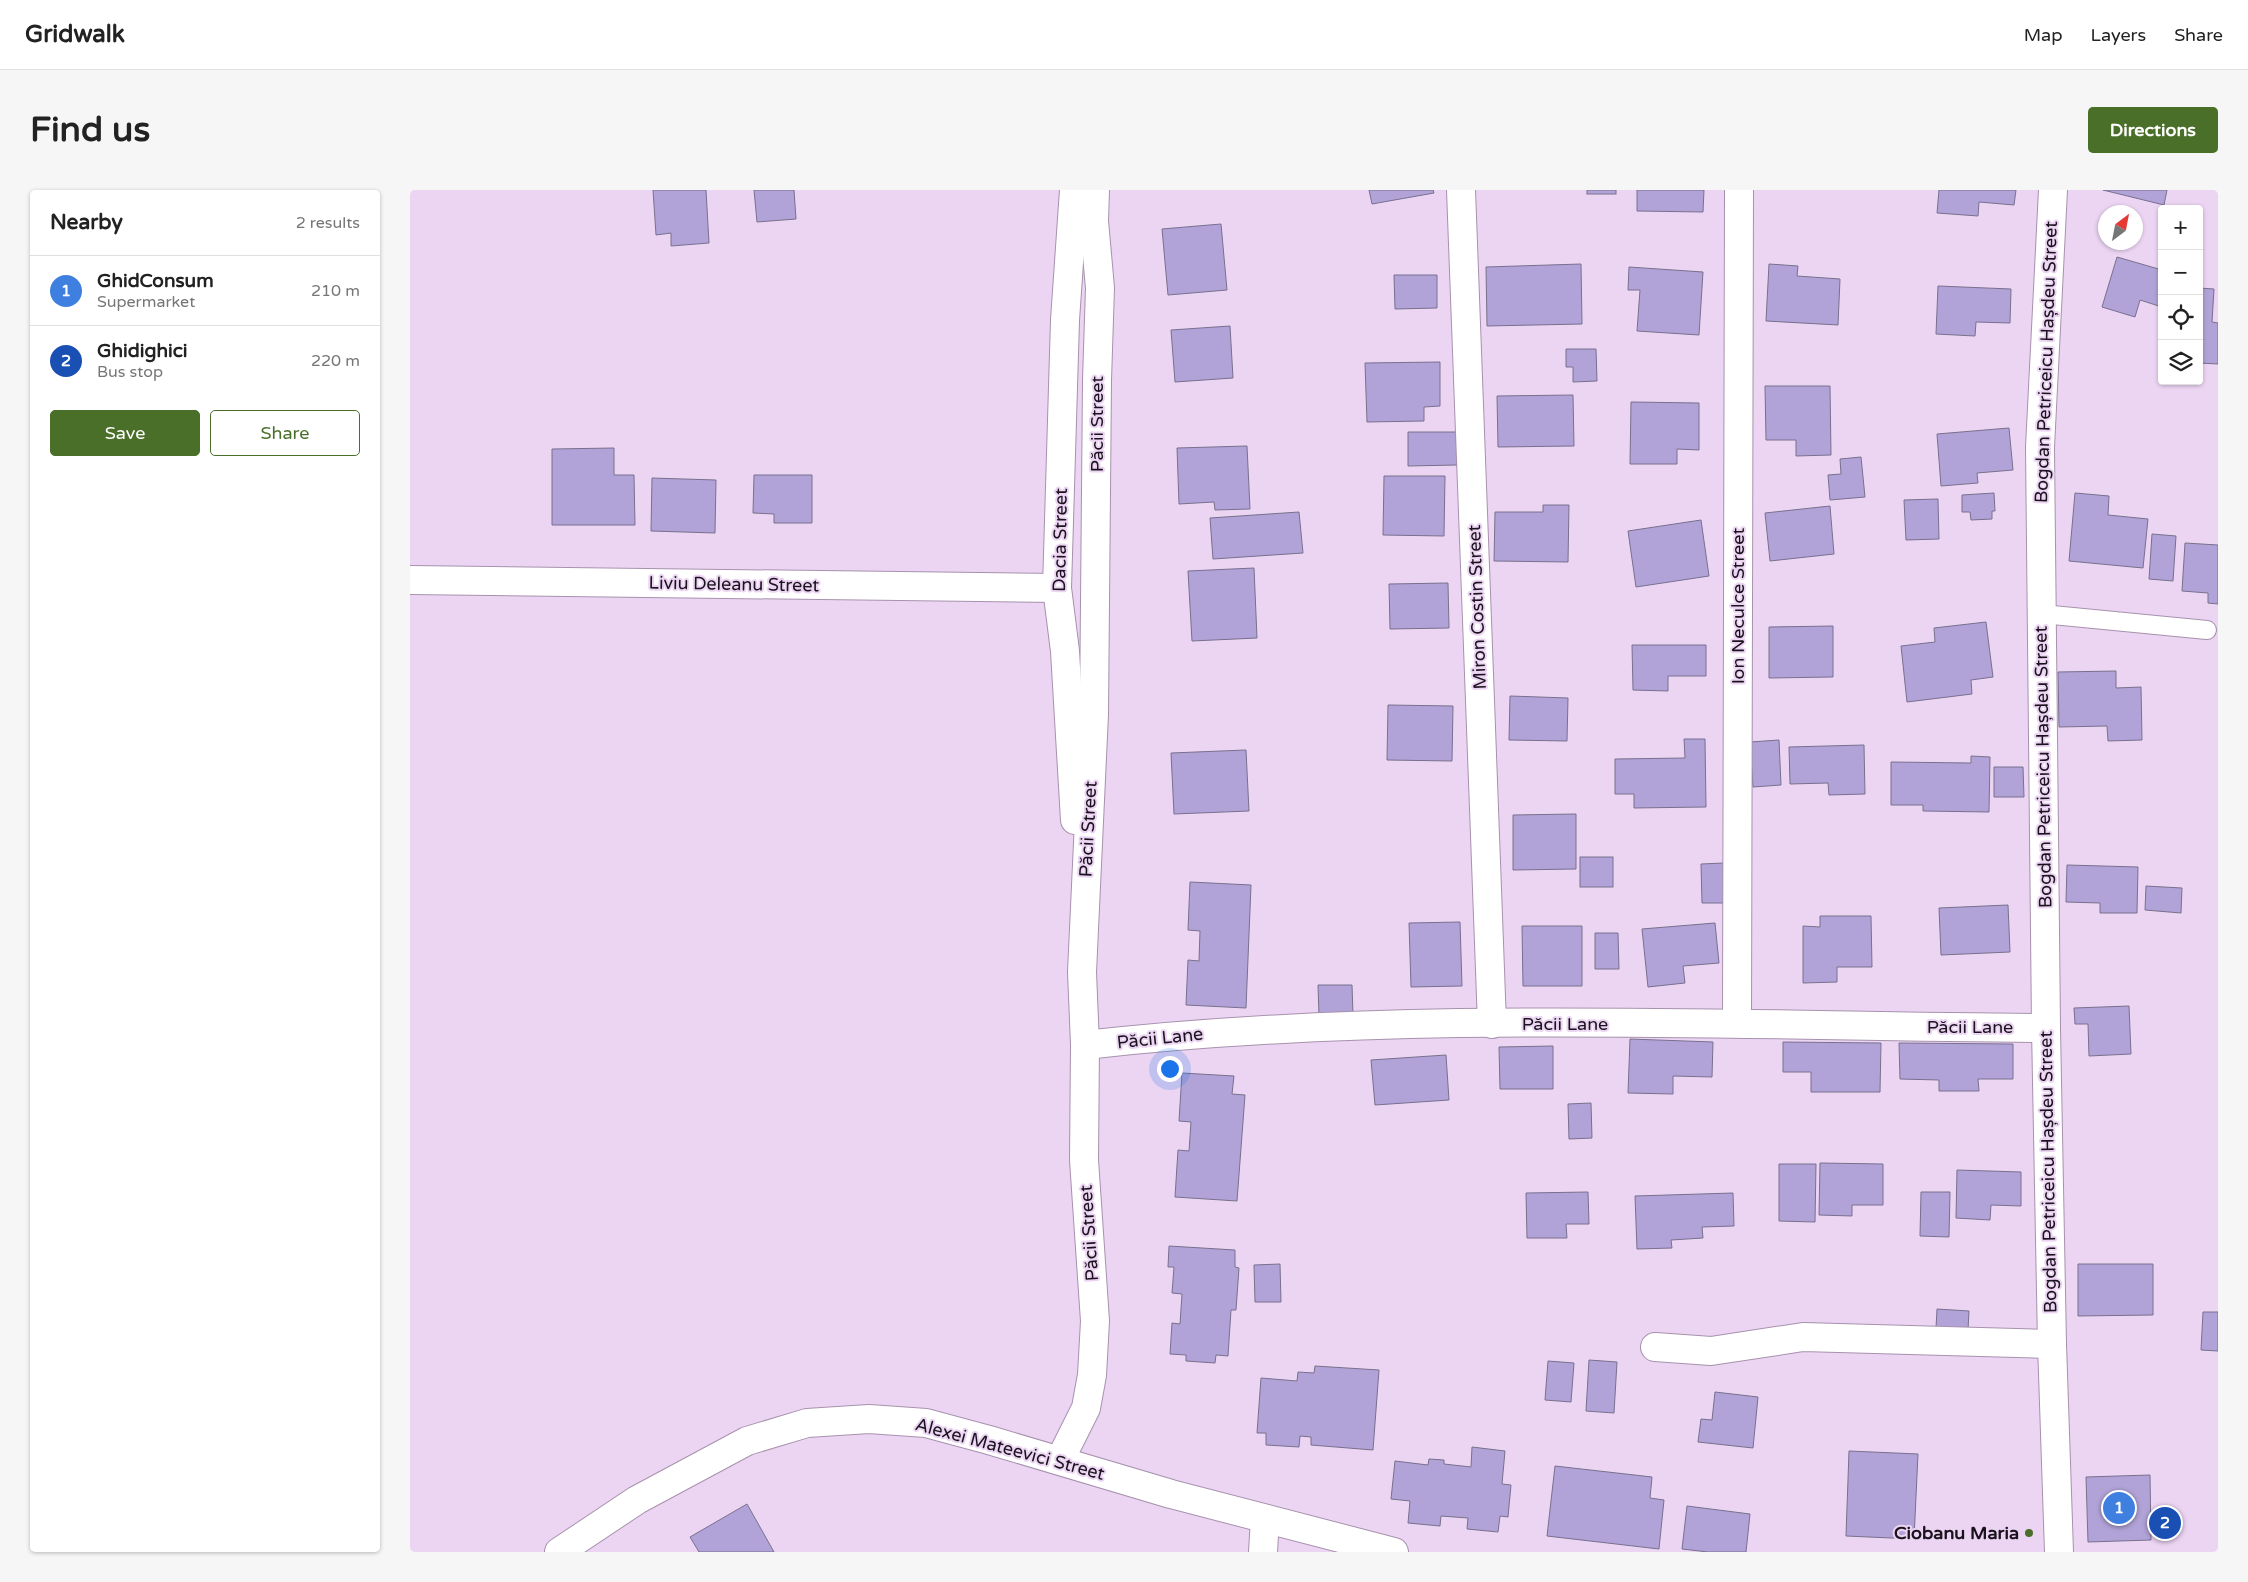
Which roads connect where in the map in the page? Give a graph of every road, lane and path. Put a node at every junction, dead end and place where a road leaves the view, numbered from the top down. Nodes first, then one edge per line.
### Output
1 (1074, 190) edge
2 (1095, 190) edge
3 (1461, 190) edge
4 (1739, 190) edge
5 (2053, 190) edge
6 (410, 580) edge
7 (1057, 588) junction
8 (2042, 614) junction
9 (2207, 630) dead end
10 (1085, 890) junction
11 (1738, 1022) junction
12 (1492, 1024) junction
13 (2046, 1028) junction
14 (1085, 1045) junction
15 (2052, 1344) junction
16 (1655, 1347) dead end
17 (1060, 1460) junction
18 (1266, 1519) junction
19 (559, 1552) edge
20 (1264, 1552) edge
21 (1394, 1552) edge
22 (2059, 1552) edge

1 - 7 street, Dacia Street
2 - 10 street, Păcii Street
3 - 12 street, Miron Costin Street
4 - 11 street, Ion Neculce Street
5 - 8 street, Bogdan Petriceicu Hașdeu Street
6 - 7 street, Liviu Deleanu Street
7 - 10 street, Dacia Street
8 - 9 lane
8 - 13 street, Bogdan Petriceicu Hașdeu Street
10 - 14 street, Păcii Street
11 - 12 street, Păcii Lane
11 - 13 street, Păcii Lane
12 - 14 street, Păcii Lane
13 - 15 street, Bogdan Petriceicu Hașdeu Street
14 - 17 street, Păcii Street
15 - 16 street
15 - 22 street, Bogdan Petriceicu Hașdeu Street
17 - 18 street, Alexei Mateevici Street
17 - 19 street, Alexei Mateevici Street
18 - 20 street
18 - 21 street, Alexei Mateevici Street

